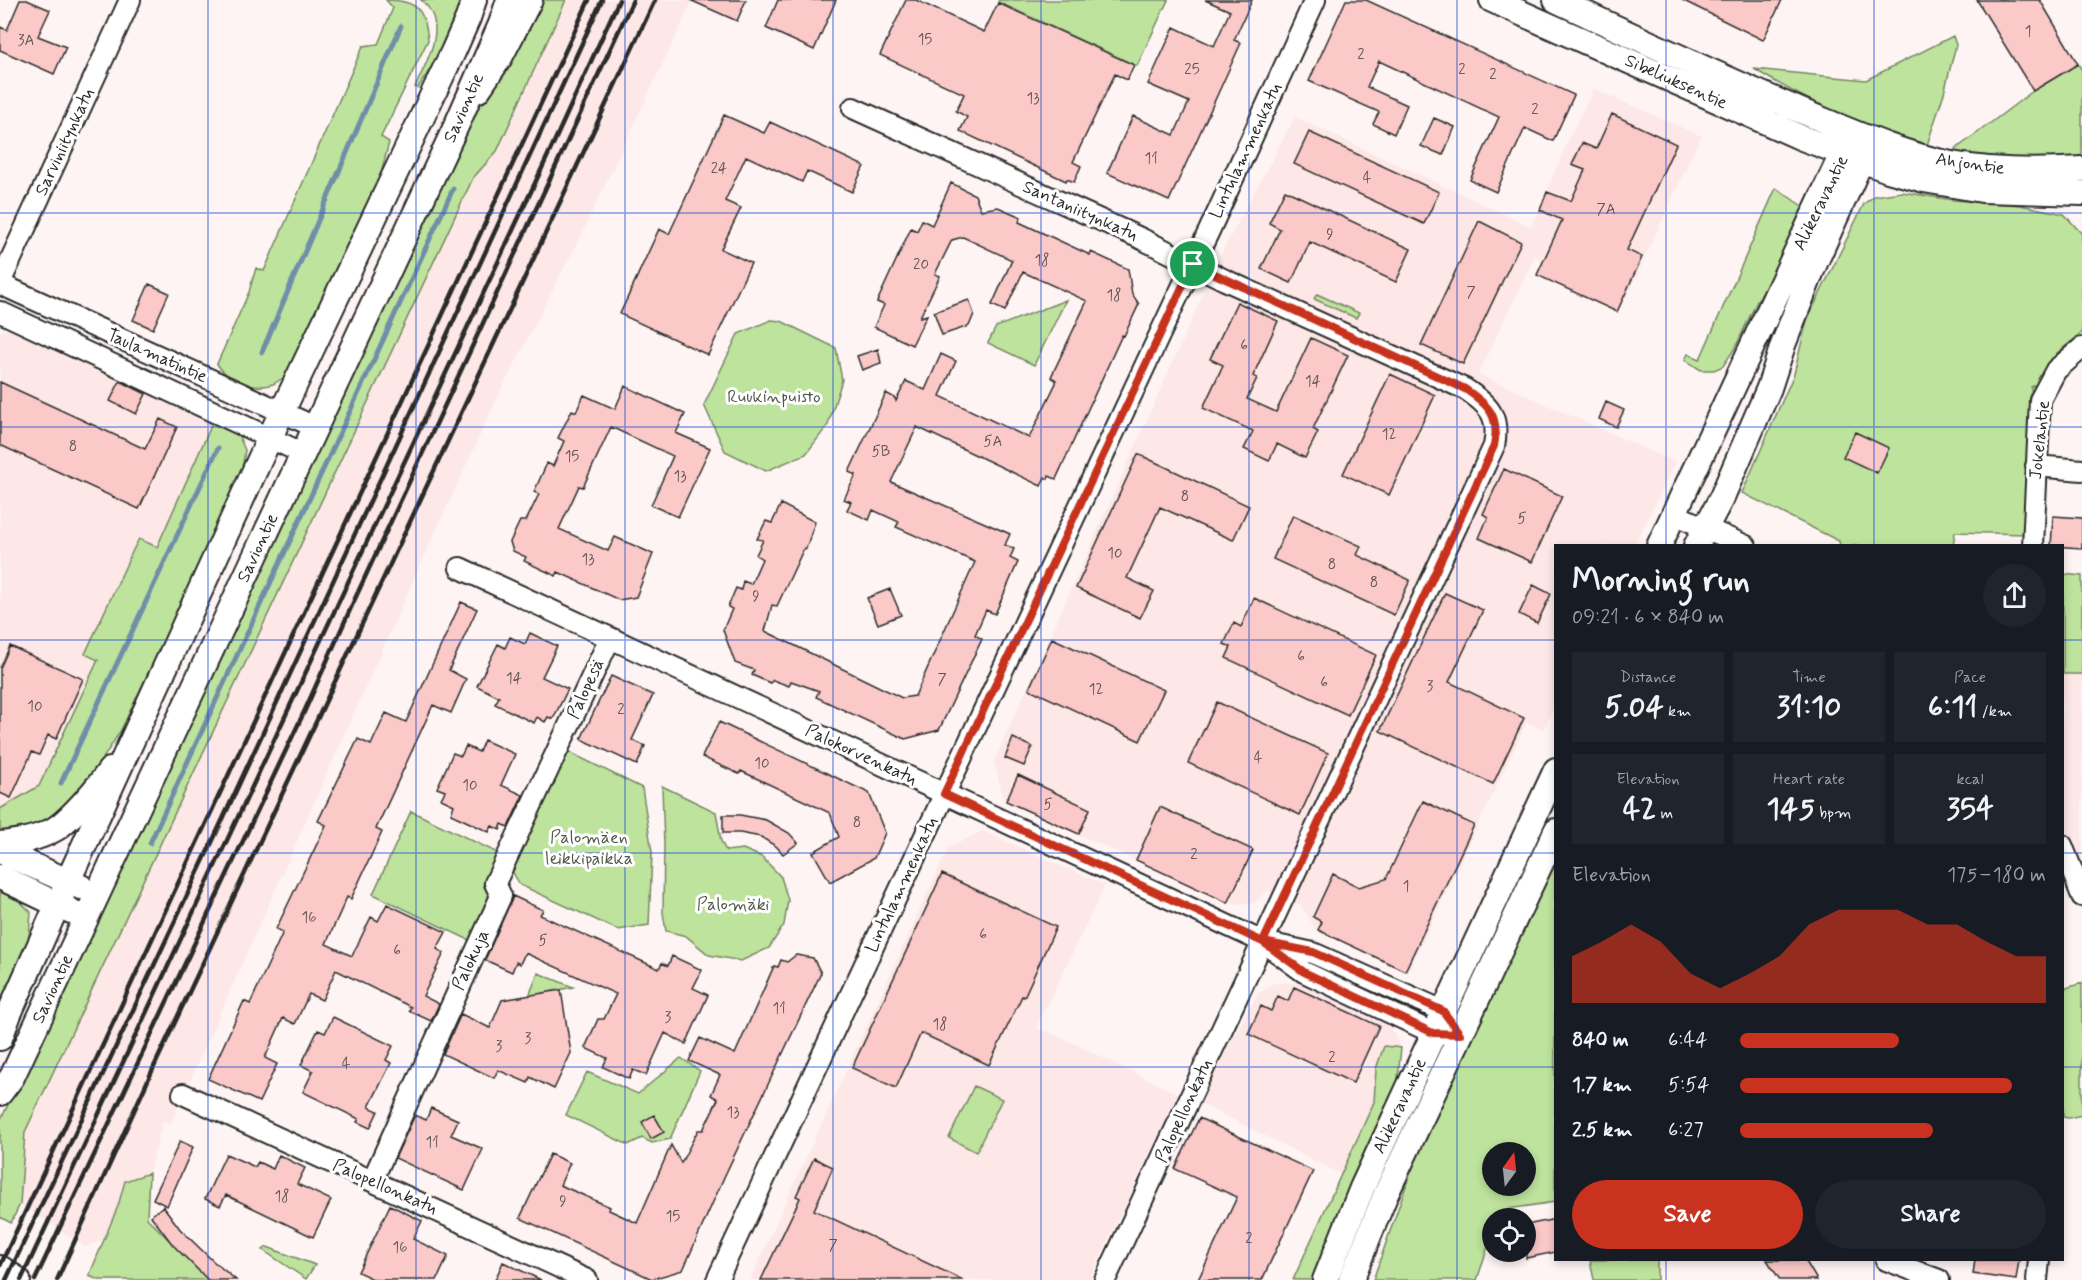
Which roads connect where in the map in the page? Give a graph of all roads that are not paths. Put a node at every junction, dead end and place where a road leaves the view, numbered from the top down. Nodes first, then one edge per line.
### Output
1 (130, 0) edge
2 (474, 0) edge
3 (509, 0) edge
4 (532, 0) edge
5 (1315, 0) edge
6 (1492, 0) edge
7 (1556, 0) edge
8 (853, 108) dead end
9 (457, 124) junction
10 (1862, 136) junction
11 (1851, 157) junction
12 (1921, 168) junction
13 (2082, 168) edge
14 (1950, 174) junction
15 (2082, 193) edge
16 (1822, 221) junction
17 (1193, 264) junction
18 (0, 284) edge
19 (0, 312) edge
20 (2082, 348) edge
21 (282, 412) junction
22 (315, 427) junction
23 (270, 437) junction
24 (302, 453) junction
25 (2036, 466) junction
26 (2082, 470) edge
27 (1674, 514) junction
28 (1701, 538) edge
29 (1660, 544) edge
30 (1735, 544) edge
31 (2033, 544) edge
32 (460, 568) dead end
33 (610, 638) junction
34 (142, 721) junction
35 (561, 740) joint
36 (1554, 774) edge
37 (944, 794) junction
38 (1554, 835) edge
39 (0, 844) edge
40 (2064, 850) edge
41 (0, 851) edge
42 (0, 877) edge
43 (68, 881) junction
44 (97, 894) junction
45 (2082, 897) edge
46 (58, 905) junction
47 (86, 919) junction
48 (1263, 942) junction
49 (1443, 1011) junction
50 (1433, 1033) junction
51 (1460, 1034) junction
52 (0, 1038) edge
53 (0, 1093) edge
54 (183, 1094) dead end
55 (372, 1181) junction
56 (1889, 1261) edge
57 (2039, 1261) edge
58 (0, 1268) edge
59 (18, 1280) edge
60 (586, 1280) edge
61 (717, 1280) edge
62 (1105, 1280) edge
63 (1325, 1280) edge
64 (1351, 1280) edge
65 (1939, 1280) edge
66 (2037, 1280) edge

1 - 18 street, Sarviniitynkatu
2 - 21 main road, Saviontie
3 - 9 main road, Saviontie
4 - 9 street
5 - 17 street, Lintulammenkatu
6 - 11 main road, Sibeliuksentie
7 - 10 main road, Sibeliuksentie
8 - 17 street, Santaniitynkatu
9 - 22 main road, Saviontie
10 - 11 main road, Alikeravantie
10 - 12 main road, Ahjontie
11 - 12 main road, Ahjontie
11 - 16 main road, Alikeravantie
12 - 14 main road, Ahjontie
13 - 14 main road, Ahjontie
14 - 15 main road, Ahjontie
16 - 27 main road, Alikeravantie
16 - 28 main road, Alikeravantie
17 - 37 street, Lintulammenkatu
17 - 48 street, Santaniitynkatu
18 - 21 street, Taulamatintie
19 - 23 street, Taulamatintie
20 - 25 street, Jokelantie
21 - 22 street, Taulamatintie
21 - 23 main road, Saviontie
22 - 24 main road, Saviontie
23 - 24 street, Taulamatintie
23 - 34 main road, Saviontie
24 - 44 main road, Saviontie
25 - 26 street
25 - 31 street, Jokelantie
27 - 28 street
27 - 29 main road, Alikeravantie
28 - 30 street
32 - 33 street, Palokorvenkatu
33 - 35 street, Palopesä
33 - 37 street, Palokorvenkatu
34 - 39 main road
34 - 43 main road, Saviontie
35 - 55 street, Palokuja
36 - 49 main road, Alikeravantie
37 - 48 street, Palokorvenkatu
37 - 61 street, Lintulammenkatu
38 - 51 main road, Alikeravantie
40 - 45 street
41 - 43 main road
42 - 46 main road
43 - 44 main road
43 - 46 main road, Saviontie
44 - 47 main road, Saviontie
46 - 47 main road
46 - 52 main road, Saviontie
47 - 53 main road, Saviontie
48 - 49 street, Palokorvenkatu
48 - 50 street, Palokorvenkatu
48 - 62 street, Palopellonkatu
49 - 50 main road, Alikeravantie
49 - 51 street, Palokorvenkatu
50 - 51 street, Palokorvenkatu
50 - 63 main road, Alikeravantie
51 - 64 main road, Alikeravantie
54 - 55 street, Palopellonkatu
55 - 60 street, Palopellonkatu
56 - 65 street
57 - 66 street
58 - 59 main road

